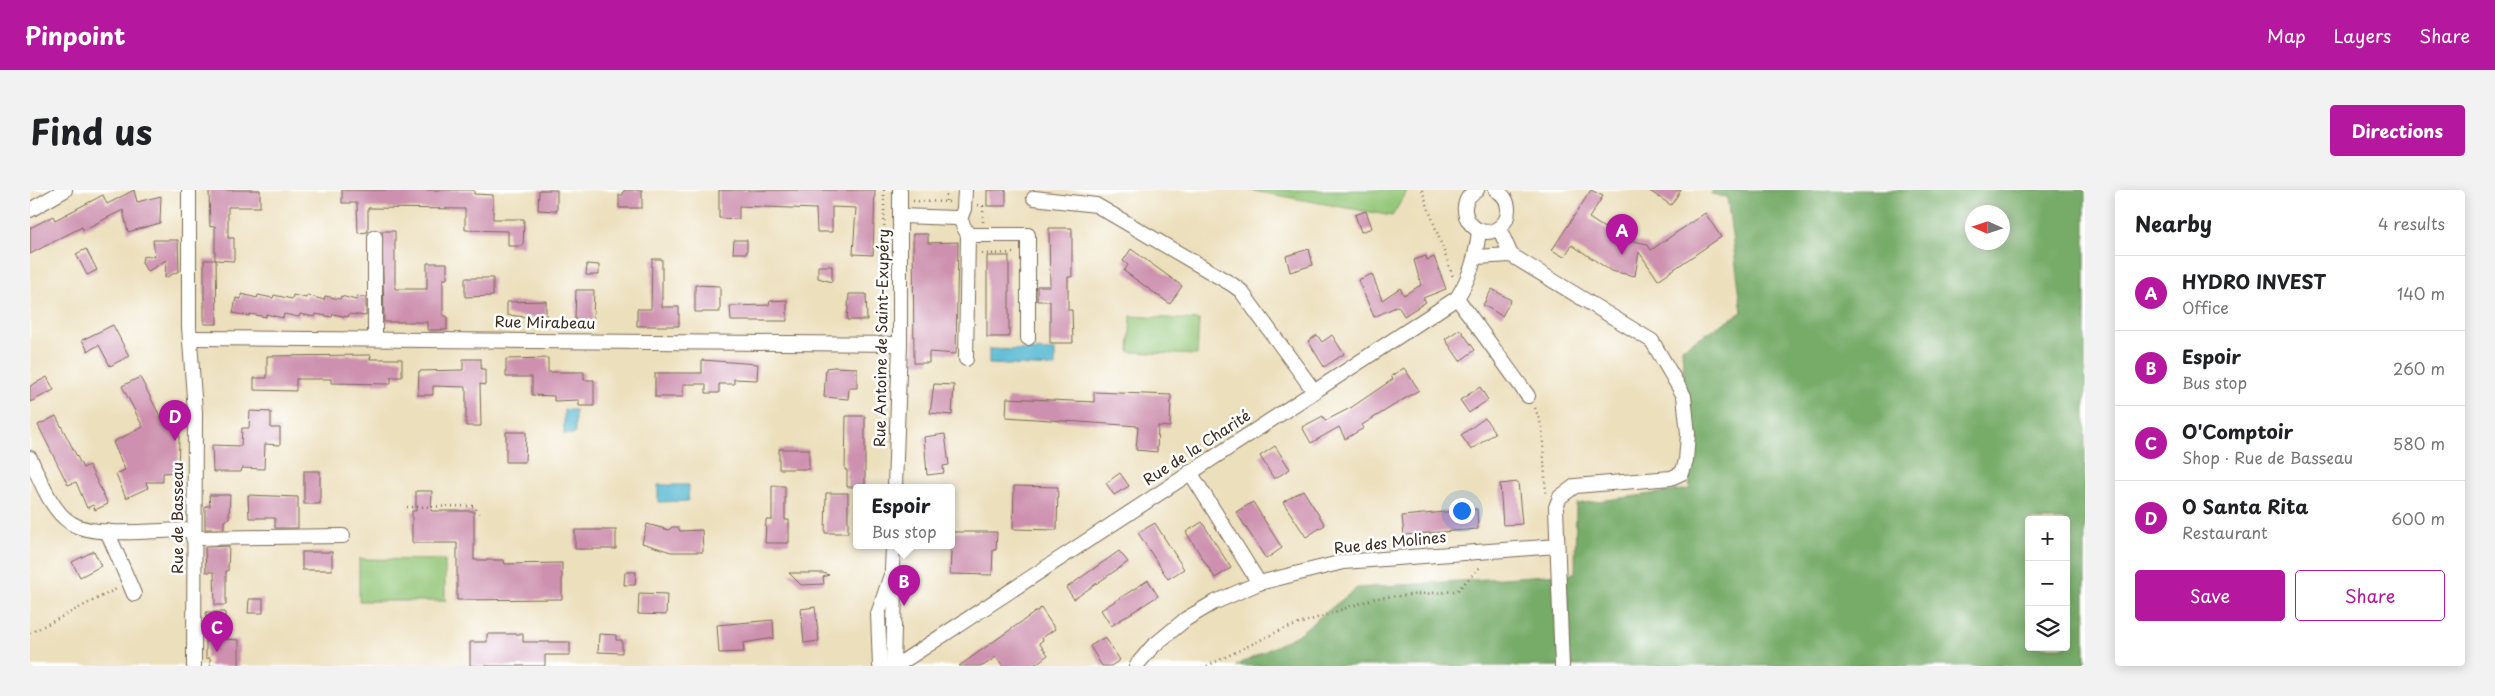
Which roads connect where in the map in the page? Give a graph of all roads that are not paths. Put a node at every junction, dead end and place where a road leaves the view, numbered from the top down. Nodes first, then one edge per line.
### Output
1 (65, 190) edge
2 (189, 190) edge
3 (900, 190) edge
4 (965, 190) edge
5 (1470, 192) edge
6 (1504, 192) edge
7 (1034, 198) dead end
8 (30, 210) edge
9 (900, 216) junction
10 (960, 219) junction
11 (1499, 228) junction
12 (1479, 231) junction
13 (968, 235) junction
14 (375, 237) dead end
15 (1511, 255) junction
16 (1476, 257) junction
17 (1458, 296) junction
18 (190, 338) junction
19 (375, 338) junction
20 (1028, 338) dead end
21 (900, 344) junction
22 (966, 359) dead end
23 (1314, 391) junction
24 (1528, 396) road end
25 (30, 458) edge
26 (1190, 472) junction
27 (895, 484) edge
28 (107, 531) junction
29 (194, 534) junction
30 (342, 536) dead end
31 (1557, 546) junction
32 (893, 549) edge
33 (892, 569) junction
34 (1259, 583) junction
35 (132, 588) road end
36 (194, 666) edge
37 (880, 666) edge
38 (894, 666) edge
39 (1136, 666) edge
40 (1562, 666) edge

1 - 8 street
2 - 18 street, Rue de Basseau
3 - 9 street, Rue Antoine de Saint-Exupéry
4 - 10 street
5 - 12 street
6 - 11 street
7 - 23 street
9 - 10 street
9 - 21 street, Rue Antoine de Saint-Exupéry
10 - 13 street
11 - 12 street
11 - 15 street
12 - 16 street, Rue de la Charité
13 - 20 street
13 - 22 street
14 - 19 street
15 - 16 street
15 - 31 street
16 - 17 street, Rue de la Charité
17 - 23 street, Rue de la Charité
17 - 24 street
18 - 19 street, Rue Mirabeau
18 - 29 street, Rue de Basseau
19 - 21 street, Rue Mirabeau
21 - 27 street, Rue Antoine de Saint-Exupéry
23 - 26 street, Rue de la Charité
25 - 28 street
26 - 34 street
26 - 38 street, Rue de la Charité
28 - 29 street
28 - 35 street
29 - 30 street
29 - 36 street, Rue de Basseau
31 - 34 street, Rue des Molines
31 - 40 street
32 - 33 street
33 - 37 street
33 - 38 street
34 - 39 street, Rue des Molines

